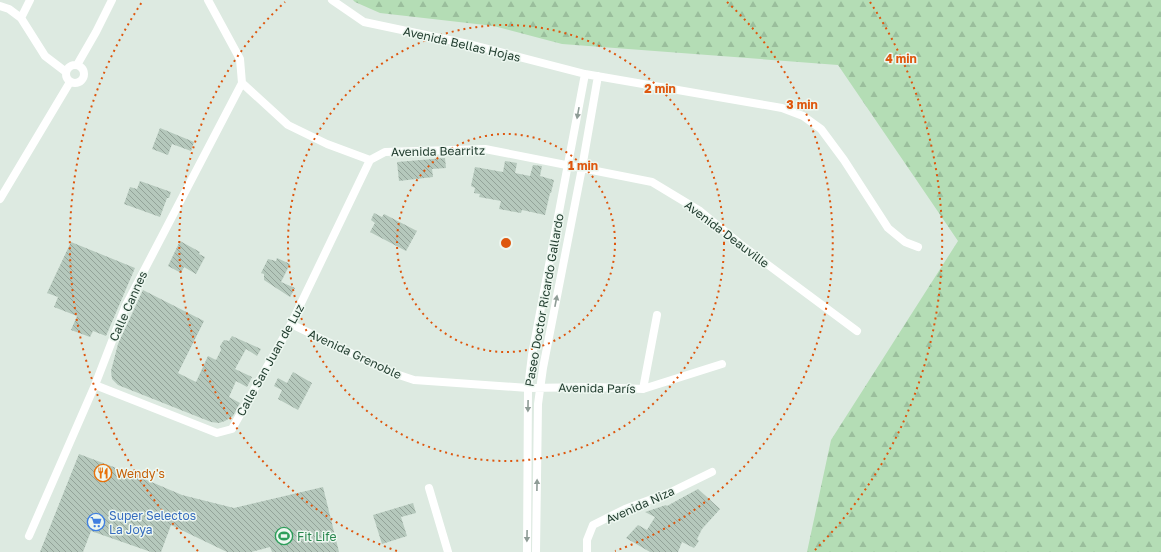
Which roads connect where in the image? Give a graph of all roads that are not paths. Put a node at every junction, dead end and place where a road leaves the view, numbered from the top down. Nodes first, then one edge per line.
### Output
1 (30, 0) edge
2 (112, 0) edge
3 (208, 0) edge
4 (332, 0) edge
5 (0, 6) edge
6 (22, 18) junction
7 (77, 65) junction
8 (66, 72) junction
9 (585, 74) junction
10 (598, 76) junction
11 (70, 82) junction
12 (242, 82) junction
13 (370, 160) junction
14 (568, 166) junction
15 (582, 168) junction
16 (0, 199) edge
17 (918, 247) dead end
18 (657, 315) dead end
19 (291, 324) junction
20 (857, 330) dead end
21 (722, 364) dead end
22 (95, 385) junction
23 (528, 388) junction
24 (540, 388) junction
25 (643, 389) junction
26 (712, 472) dead end
27 (429, 488) dead end
28 (29, 536) dead end
29 (448, 552) edge
30 (527, 552) edge
31 (536, 552) edge
32 (588, 552) edge

1 - 6 street
2 - 7 street
3 - 12 street
4 - 9 street, Avenida Bellas Hojas
5 - 6 street
6 - 8 street
7 - 8 street
7 - 11 street
8 - 11 street
9 - 10 street, Avenida Bellas Hojas
9 -> 14 street, Paseo Doctor Ricardo Gallardo
10 - 15 street, Paseo Doctor Ricardo Gallardo
10 - 17 street, Avenida Bellas Hojas
11 - 16 street
12 - 13 street
12 - 22 street, Calle Cannes
13 - 14 street, Avenida Bearritz
13 - 19 street, Calle San Juan de Luz
14 - 15 street, Avenida Bearritz
14 - 23 street, Paseo Doctor Ricardo Gallardo
15 - 20 street, Avenida Deauville
24 -> 15 street, Paseo Doctor Ricardo Gallardo
18 - 25 street
19 - 22 street, Calle San Juan de Luz
19 - 23 street, Avenida Grenoble
21 - 25 street, Avenida París
22 - 28 street, Calle Cannes
23 - 24 street, Avenida Grenoble
23 -> 30 street, Paseo Doctor Ricardo Gallardo
24 - 25 street, Avenida París
31 -> 24 street, Paseo Doctor Ricardo Gallardo
26 - 32 street, Avenida Niza
27 - 29 street

